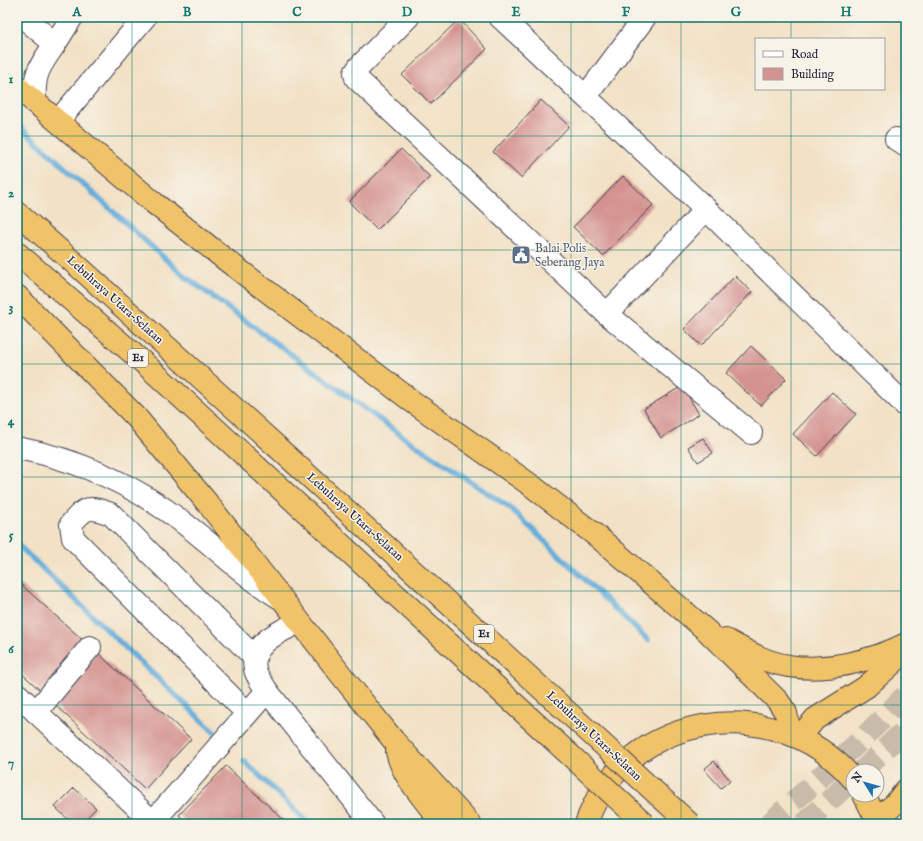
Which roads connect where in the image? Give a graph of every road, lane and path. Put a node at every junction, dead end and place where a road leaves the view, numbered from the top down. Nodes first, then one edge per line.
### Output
1 (23, 17) edge
2 (72, 17) edge
3 (145, 17) edge
4 (408, 17) edge
5 (500, 17) edge
6 (645, 17) edge
7 (55, 44) junction
8 (17, 87) edge
9 (586, 96) junction
10 (35, 103) junction
11 (58, 122) junction
12 (706, 209) junction
13 (17, 213) edge
14 (17, 253) edge
15 (17, 296) edge
16 (607, 314) junction
17 (906, 406) edge
18 (751, 433) dead end
19 (17, 448) edge
20 (283, 600) junction
21 (299, 622) junction
22 (707, 631) junction
23 (906, 644) edge
24 (90, 647) dead end
25 (906, 651) edge
26 (255, 658) junction
27 (267, 691) junction
28 (17, 694) edge
29 (36, 712) junction
30 (247, 713) junction
31 (795, 735) junction
32 (394, 741) junction
33 (845, 771) edge
34 (906, 790) edge
35 (868, 803) edge
36 (878, 821) edge
37 (153, 823) edge
38 (372, 824) edge
39 (442, 824) edge
40 (470, 824) edge
41 (586, 824) edge
42 (645, 824) edge
43 (690, 824) edge

1 - 7 street
2 - 7 street
3 - 11 street
4 - 16 street
5 - 9 street
6 - 9 street
7 - 10 street
8 - 10 highway
9 - 12 street
10 - 11 highway
11 - 22 highway
12 - 16 street
12 - 17 street
13 - 43 highway, Lebuhraya Utara–Selatan / E1, bridge
14 - 42 highway, E1, bridge
15 - 20 highway
16 - 18 street
19 - 20 street
20 - 21 highway
21 - 26 street
21 - 32 highway
22 - 23 highway
22 - 31 highway
24 - 29 street
25 - 31 highway
26 - 27 street
26 - 30 street
27 - 30 street
27 - 38 street
28 - 29 street
29 - 37 street
30 - 37 street
31 - 33 highway
31 - 41 highway
32 - 39 highway
32 - 40 highway
34 - 36 highway
35 - 36 highway

